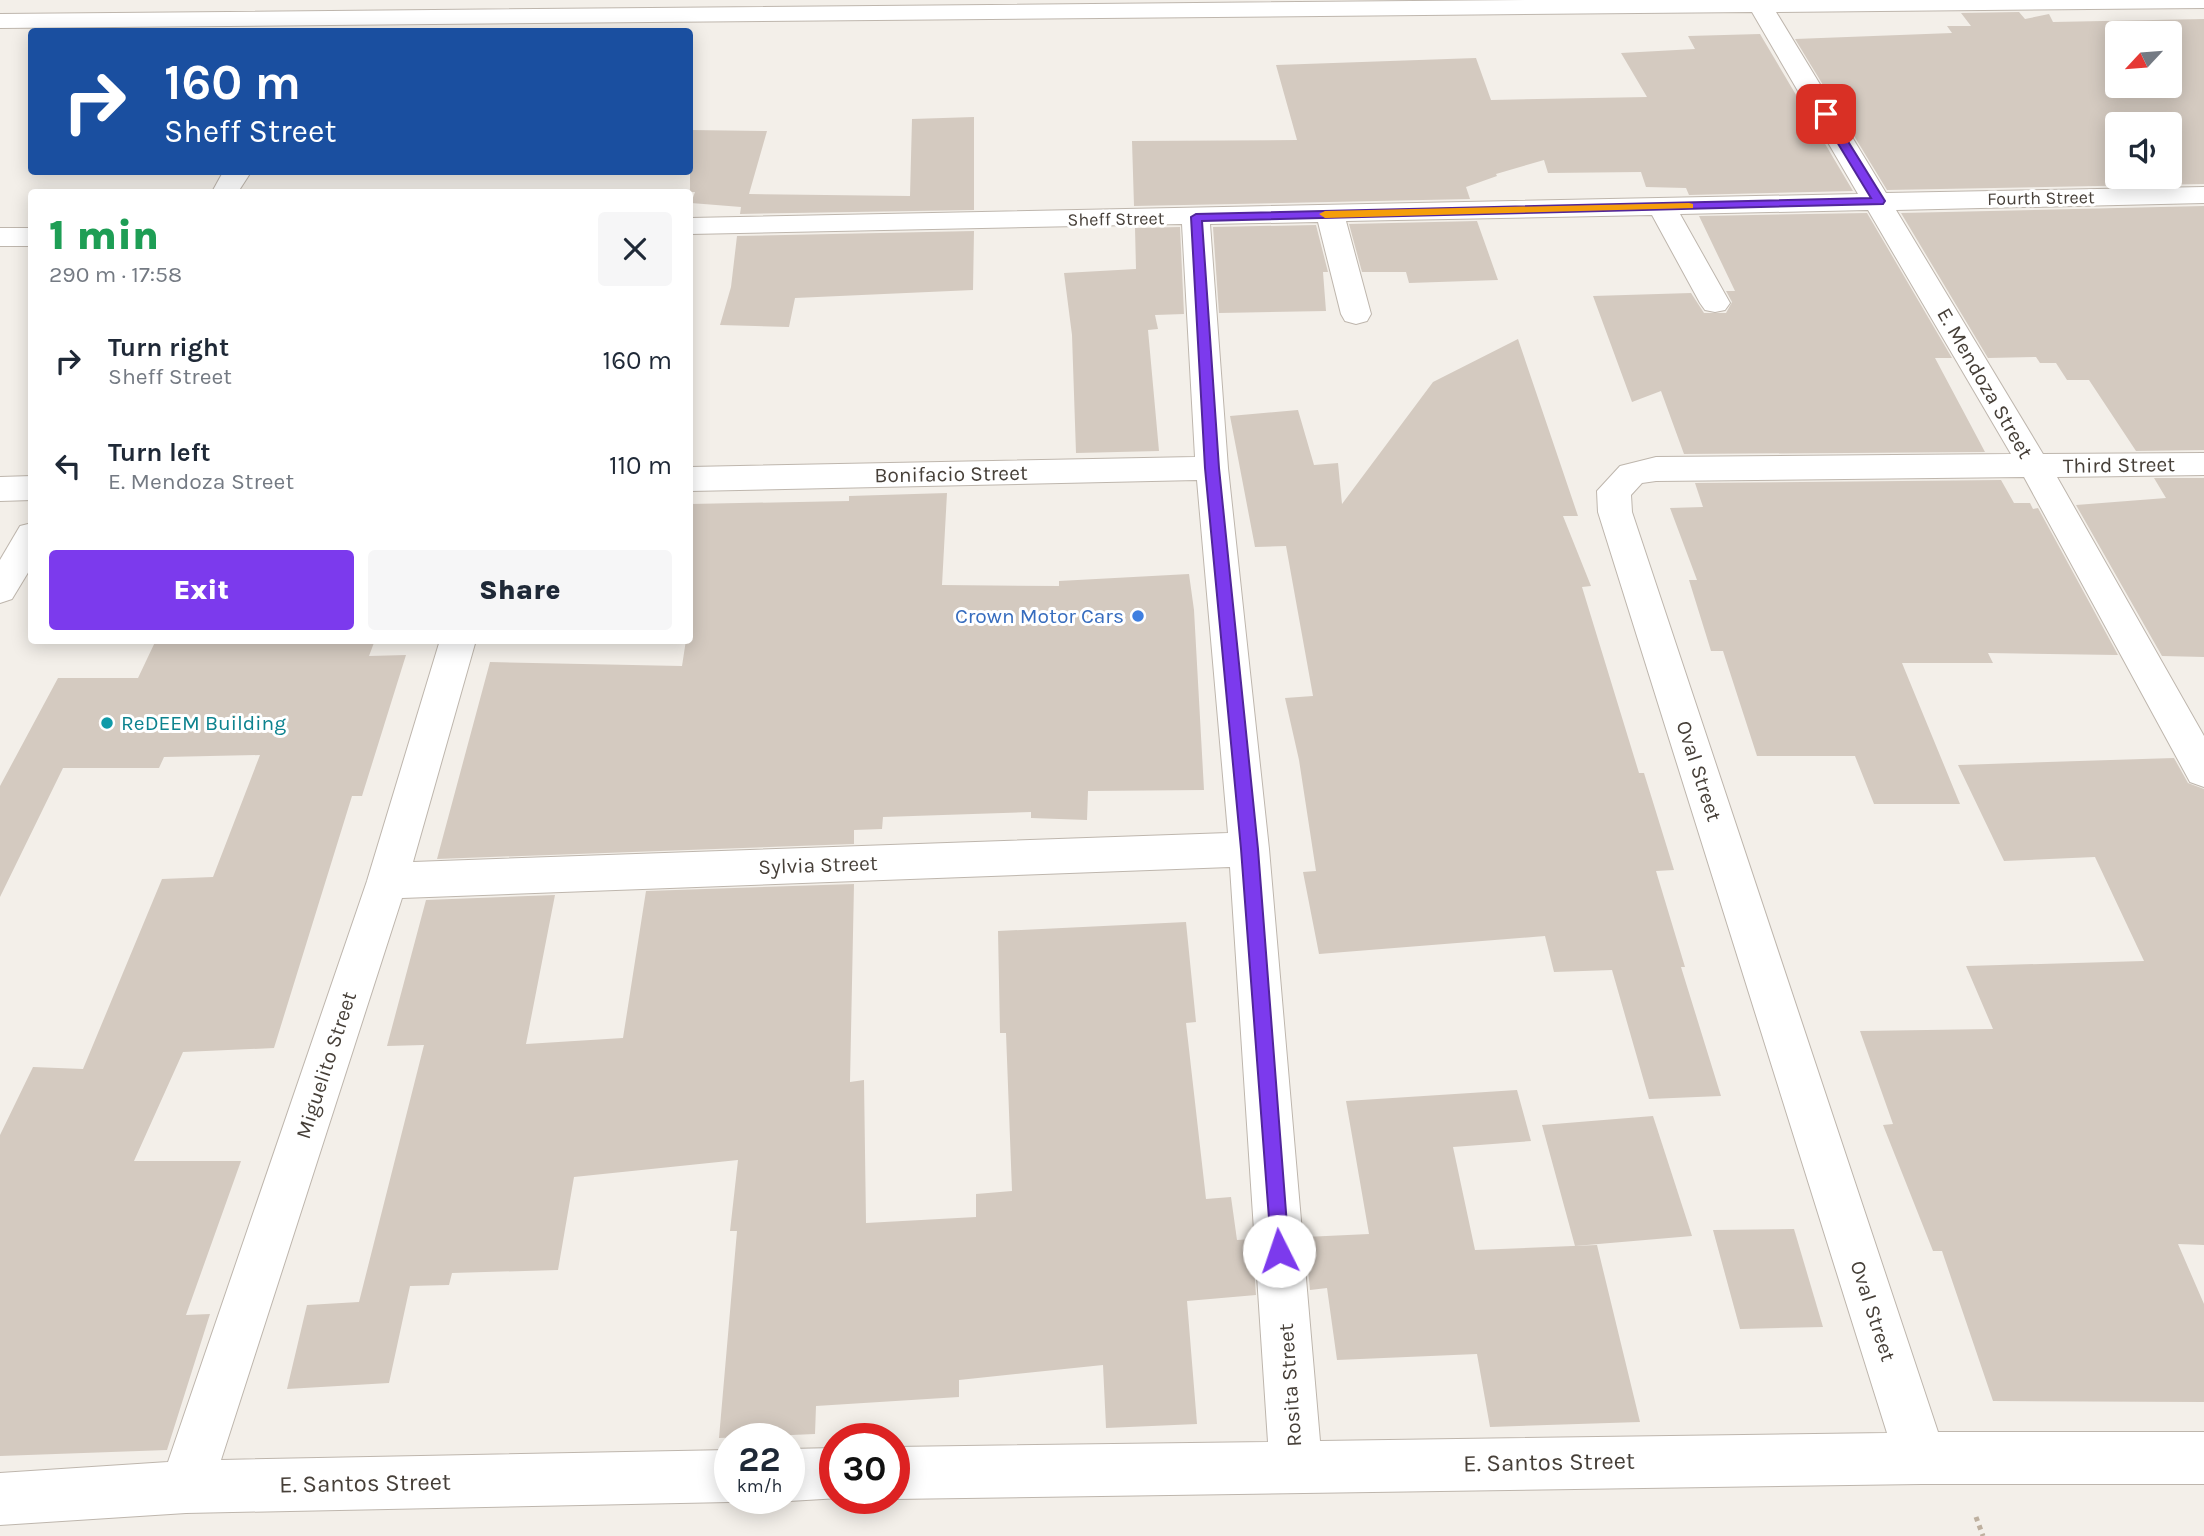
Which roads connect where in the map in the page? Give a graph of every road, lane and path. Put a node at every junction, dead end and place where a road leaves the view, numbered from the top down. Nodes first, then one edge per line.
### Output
1 (2204, 1) edge
2 (1683, 2) edge
3 (1758, 2) edge
4 (792, 6) edge
5 (862, 6) edge
6 (374, 8) edge
7 (325, 16) edge
8 (0, 21) edge
9 (2204, 195) edge
10 (1879, 201) junction
11 (1662, 206) junction
12 (1330, 214) junction
13 (1196, 217) junction
14 (693, 226) edge
15 (0, 237) edge
16 (28, 237) edge
17 (1715, 303) dead end
18 (1356, 314) dead end
19 (2204, 464) edge
20 (2034, 466) junction
21 (1212, 468) junction
22 (693, 479) edge
23 (0, 488) edge
24 (28, 488) edge
25 (28, 542) edge
26 (0, 590) edge
27 (457, 644) edge
28 (2204, 771) edge
29 (1249, 849) junction
30 (387, 881) junction
31 (1921, 1458) junction
32 (2204, 1458) edge
33 (1296, 1465) junction
34 (910, 1473) edge
35 (714, 1476) edge
36 (186, 1487) junction
37 (0, 1499) edge

1 - 3 street
2 - 3 street
2 - 5 street
3 - 10 street, E. Mendoza Street
4 - 5 street
4 - 6 street
6 - 7 street
7 - 8 street
9 - 10 street, Fourth Street
10 - 11 street, Sheff Street
10 - 20 street, E. Mendoza Street
11 - 12 street, Sheff Street
11 - 17 street
12 - 13 street, Sheff Street
12 - 18 street
13 - 14 street, Sheff Street
13 - 21 street, Rosita Street
15 - 16 street
19 - 20 street, Third Street
20 - 28 street, E. Mendoza Street
20 - 31 street, Oval Street
21 - 22 street, Bonifacio Street
21 - 29 street, Rosita Street
23 - 24 street
25 - 26 street
27 - 30 street, Miguelito Street
29 - 30 street, Sylvia Street
29 - 33 street, Rosita Street
30 - 36 street, Miguelito Street
31 - 32 street, E. Santos Street
31 - 33 street, E. Santos Street
33 - 34 street, E. Santos Street
35 - 36 street, E. Santos Street
36 - 37 street, E. Santos Street

